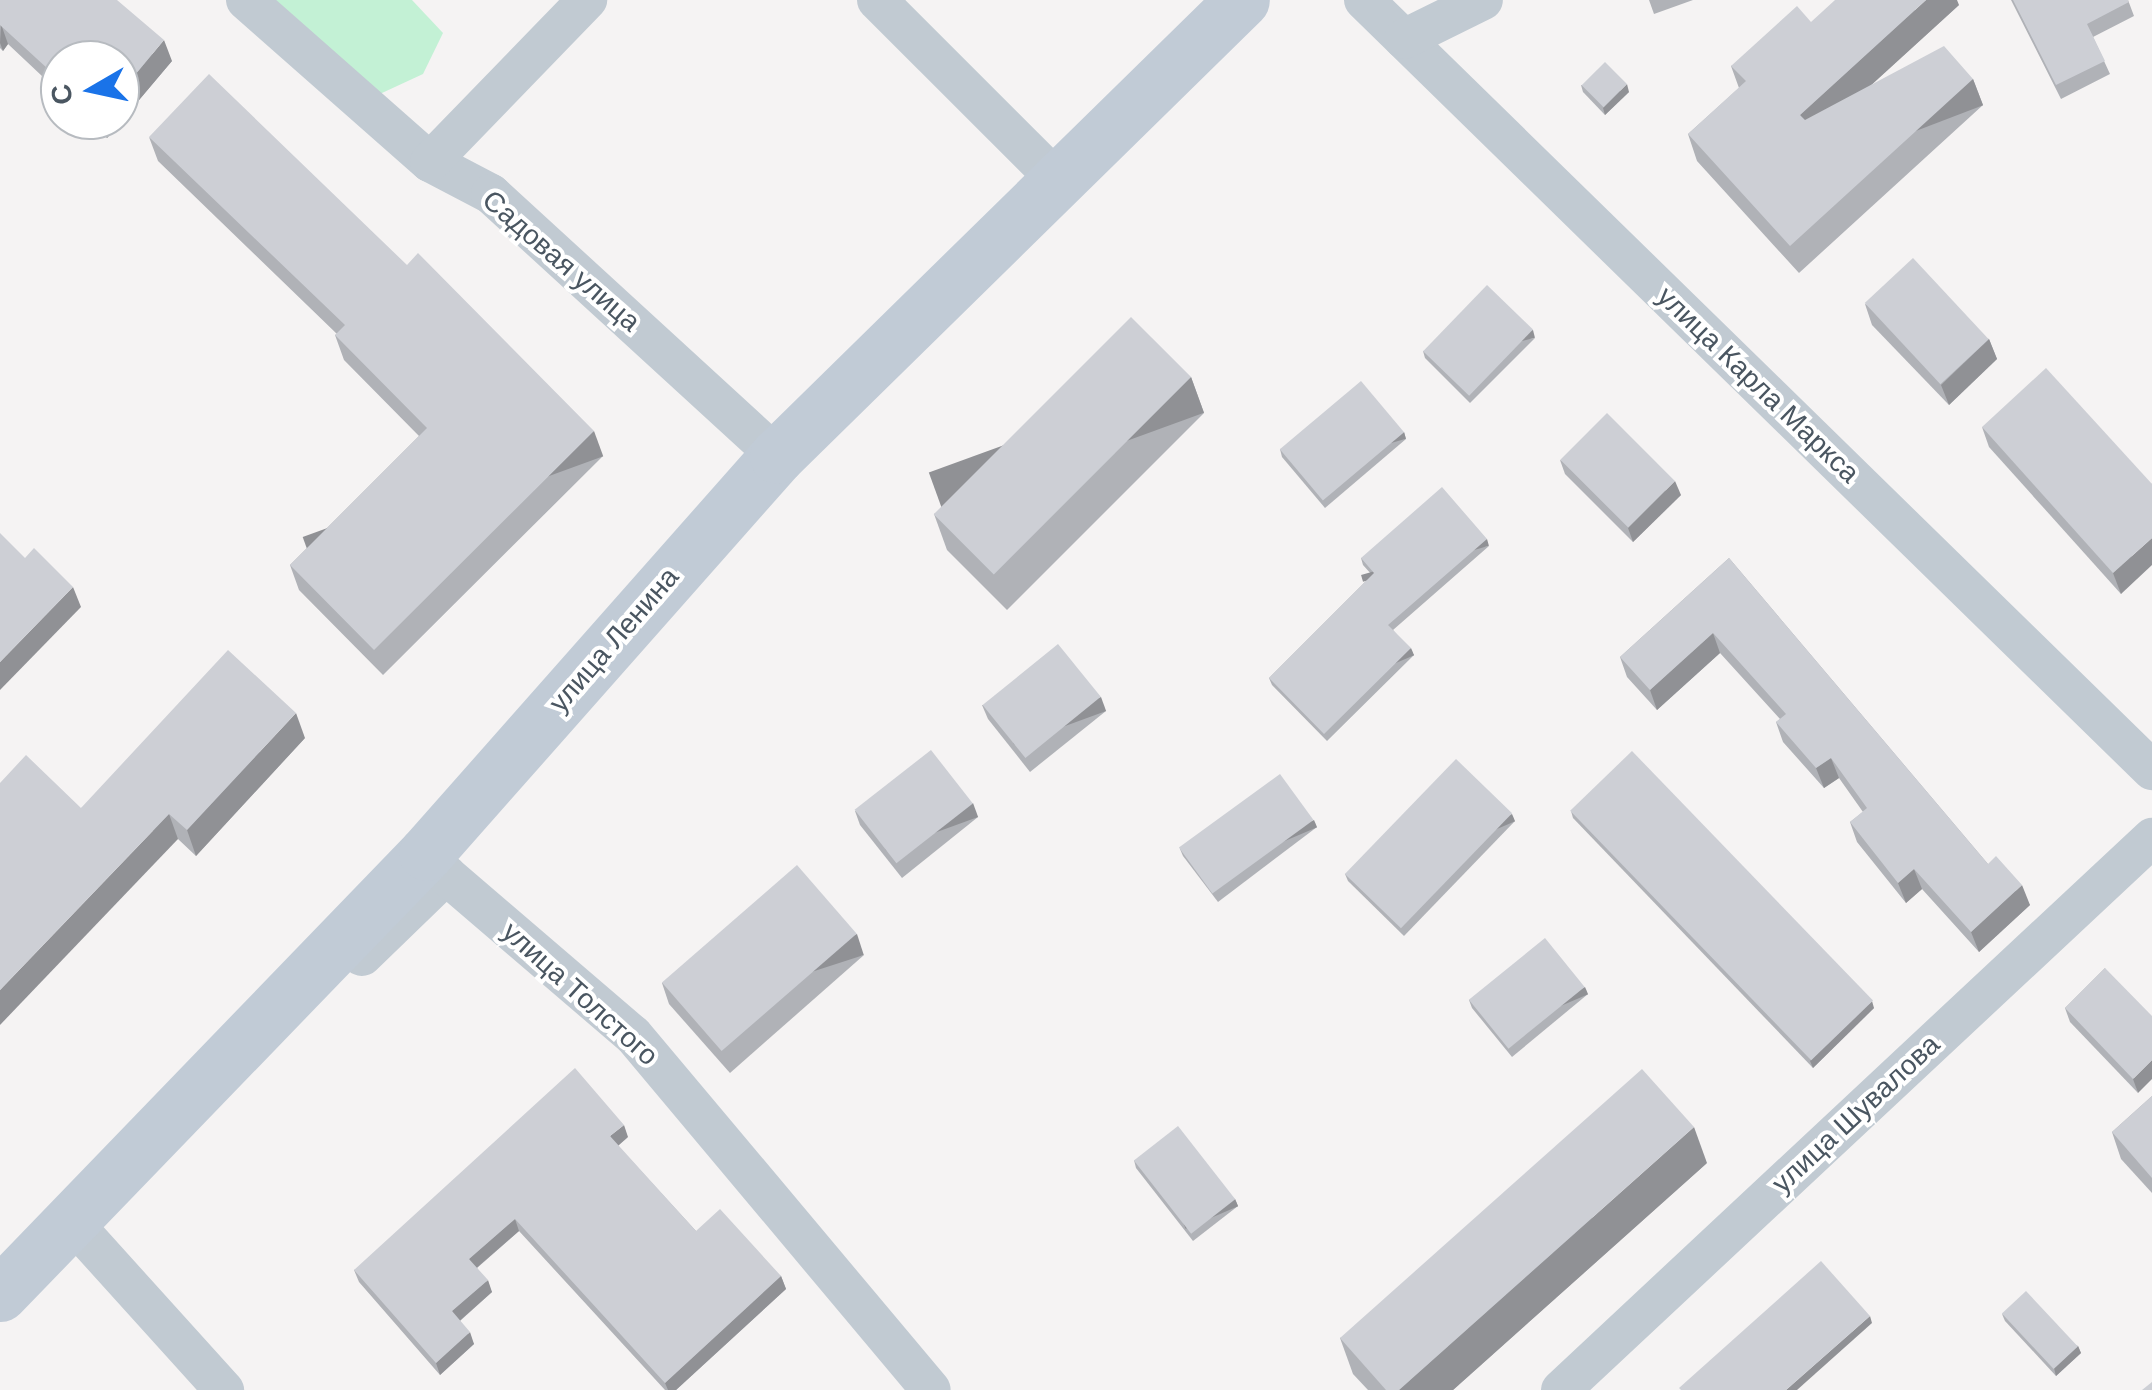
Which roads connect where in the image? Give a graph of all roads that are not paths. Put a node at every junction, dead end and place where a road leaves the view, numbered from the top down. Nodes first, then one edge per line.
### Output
1 (246, 0) edge
2 (587, 0) edge
3 (878, 0) edge
4 (1242, 0) edge
5 (1364, 0) edge
6 (1483, 0) edge
7 (1404, 39) junction
8 (430, 162) junction
9 (1054, 178) junction
10 (778, 456) junction
11 (2152, 770) edge
12 (2152, 838) edge
13 (280, 1006) junction
14 (72, 1222) junction
15 (0, 1294) edge
16 (224, 1390) edge
17 (931, 1390) edge
18 (1561, 1390) edge

1 - 8 street, Садовая улица
2 - 8 street
3 - 9 street
4 - 9 main road, улица Ленина
5 - 7 street, улица Карла Маркса
6 - 7 street
7 - 11 street, улица Карла Маркса
8 - 10 street, Садовая улица
9 - 10 main road, улица Ленина
10 - 13 main road, улица Ленина
12 - 18 street, улица Шувалова
13 - 14 main road, улица Ленина
13 - 17 street, улица Толстого
14 - 15 main road, улица Ленина
14 - 16 street

